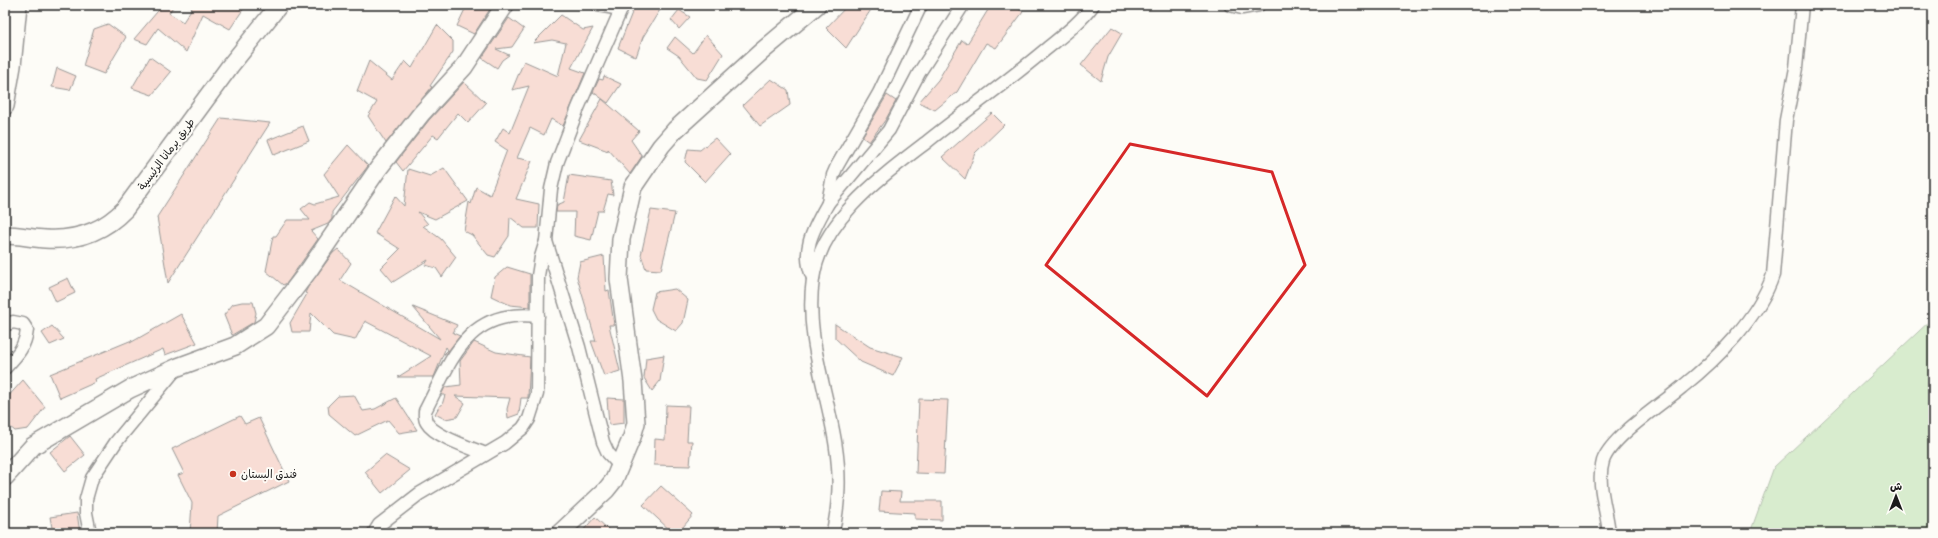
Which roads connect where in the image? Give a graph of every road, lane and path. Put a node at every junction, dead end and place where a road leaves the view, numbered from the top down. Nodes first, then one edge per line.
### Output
1 (18, 5) edge
2 (279, 5) edge
3 (505, 5) edge
4 (598, 5) edge
5 (817, 5) edge
6 (921, 5) edge
7 (963, 5) edge
8 (1093, 5) edge
9 (1230, 5) edge
10 (1259, 5) edge
11 (1802, 5) edge
12 (622, 7) edge
13 (5, 106) edge
14 (857, 170) junction
15 (872, 186) junction
16 (828, 204) junction
17 (8, 233) edge
18 (546, 242) junction
19 (813, 278) junction
20 (538, 316) junction
21 (5, 325) edge
22 (178, 367) junction
23 (5, 368) edge
24 (486, 454) junction
25 (620, 466) junction
26 (5, 477) edge
27 (90, 533) edge
28 (374, 533) edge
29 (560, 533) edge
30 (832, 533) edge
31 (1608, 533) edge

1 - 13 street
2 - 17 street, طريق برمانا الرئيسية
3 - 22 street
4 - 12 street
5 - 25 street
6 - 16 street
7 - 14 street
8 - 15 street
9 - 10 street
11 - 31 street
12 - 18 street
14 - 15 street
14 - 16 street
15 - 19 street
16 - 19 street
18 - 20 street
18 - 25 street
19 - 30 street
20 - 24 street
20 - 24 street
21 - 23 street
22 - 26 street
22 - 27 street
24 - 28 street
25 - 29 street

